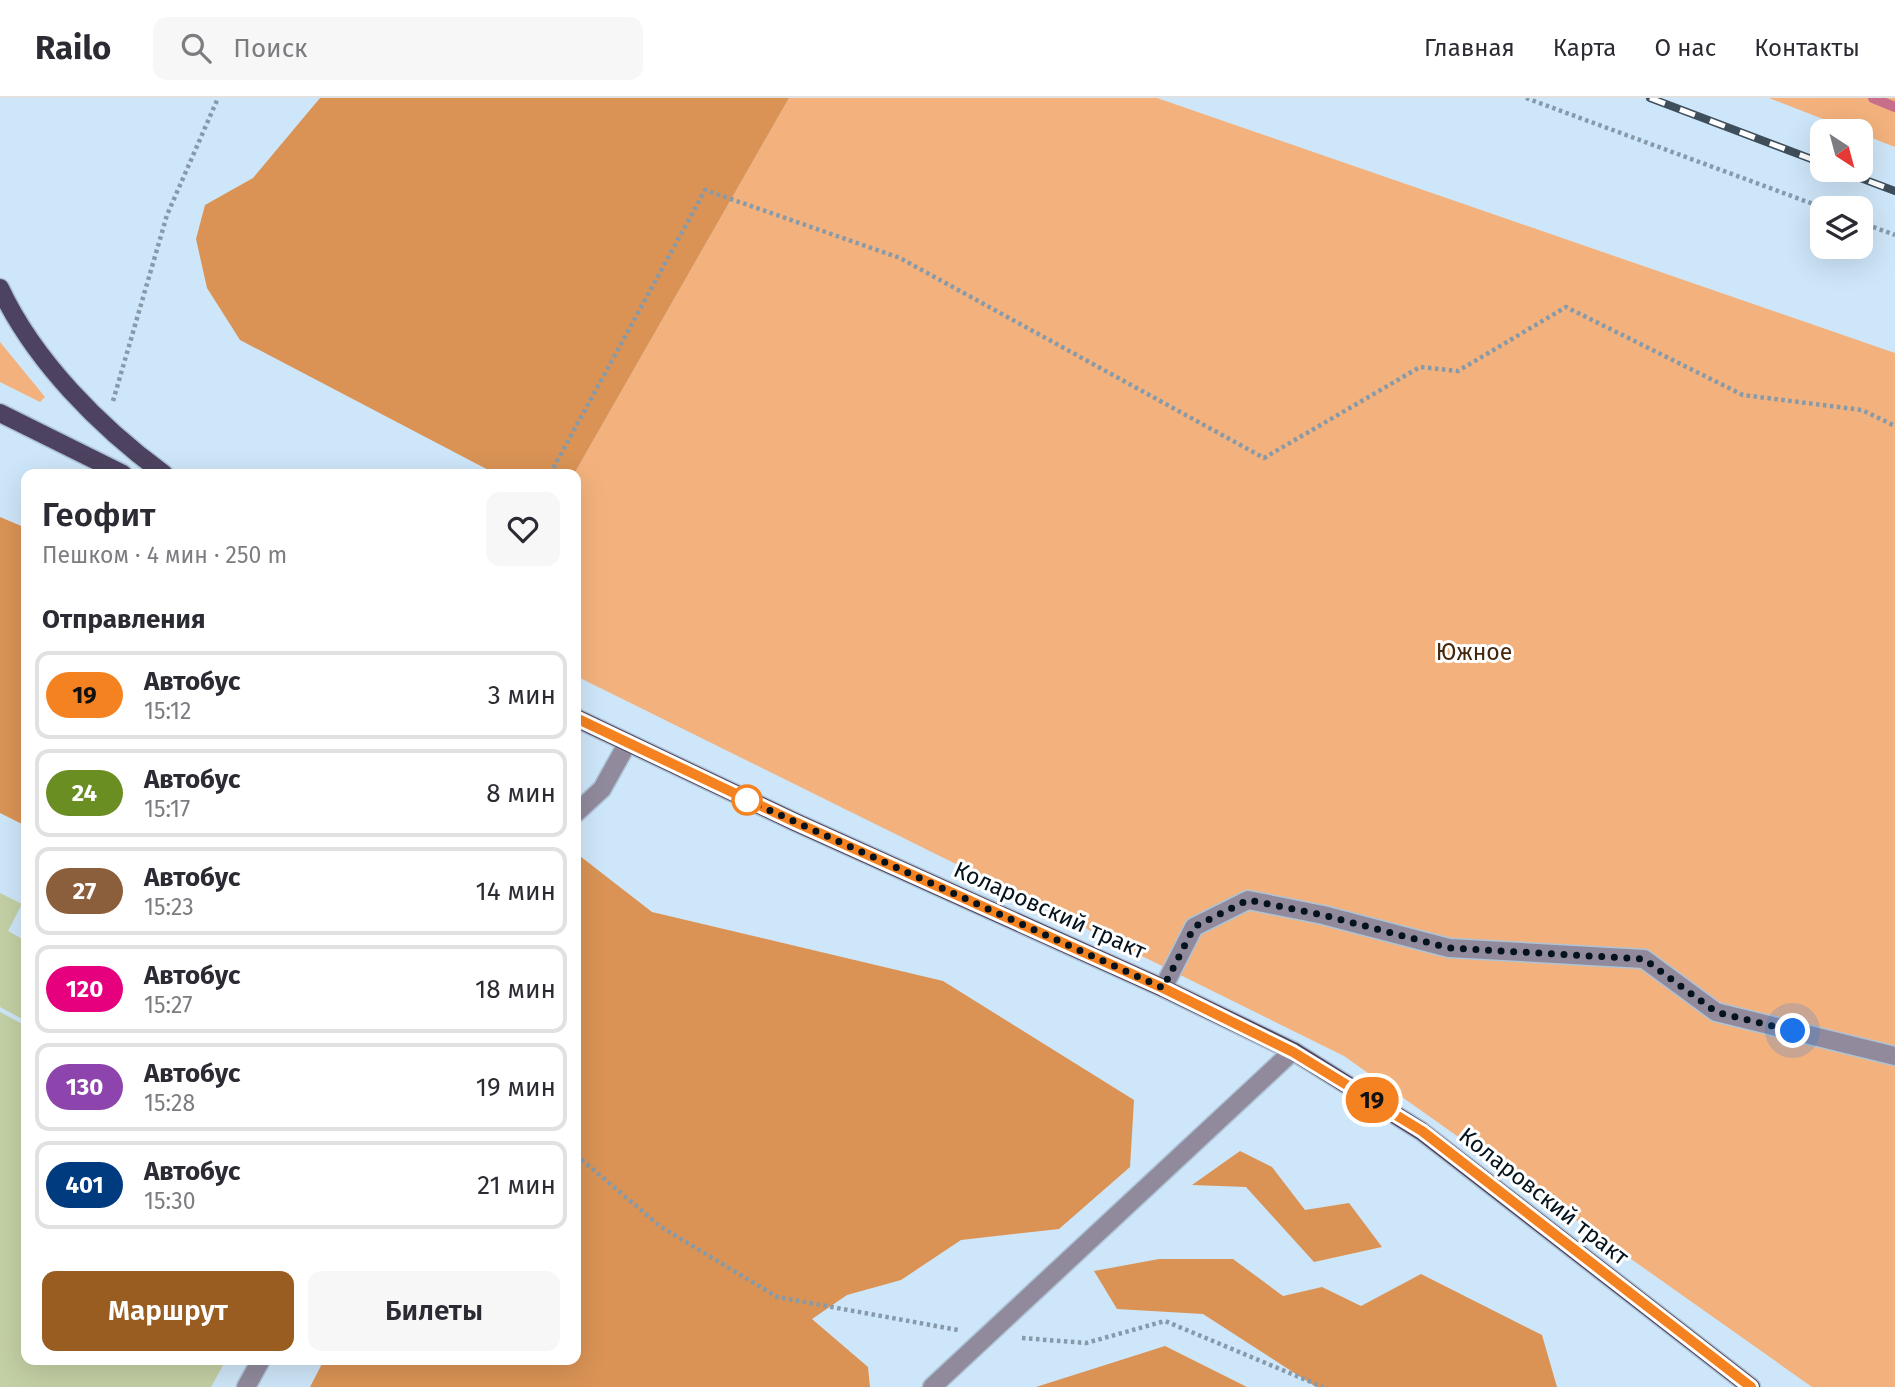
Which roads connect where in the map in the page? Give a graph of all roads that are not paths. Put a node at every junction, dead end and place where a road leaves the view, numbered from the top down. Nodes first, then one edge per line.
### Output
1 (0, 288) edge
2 (0, 413) edge
3 (113, 469) edge
4 (157, 469) edge
5 (581, 721) edge
6 (627, 744) junction
7 (581, 808) edge
8 (1163, 988) junction
9 (1293, 1052) junction
10 (1895, 1056) edge
11 (258, 1365) edge
12 (246, 1387) edge
13 (932, 1387) edge
14 (1751, 1387) edge

1 - 4 main road
2 - 3 main road
5 - 6 main road, Коларовский тракт
6 - 7 lane
6 - 8 main road, Коларовский тракт
8 - 9 main road, Коларовский тракт
8 - 10 lane
9 - 13 lane
9 - 14 main road, Коларовский тракт
11 - 12 lane

